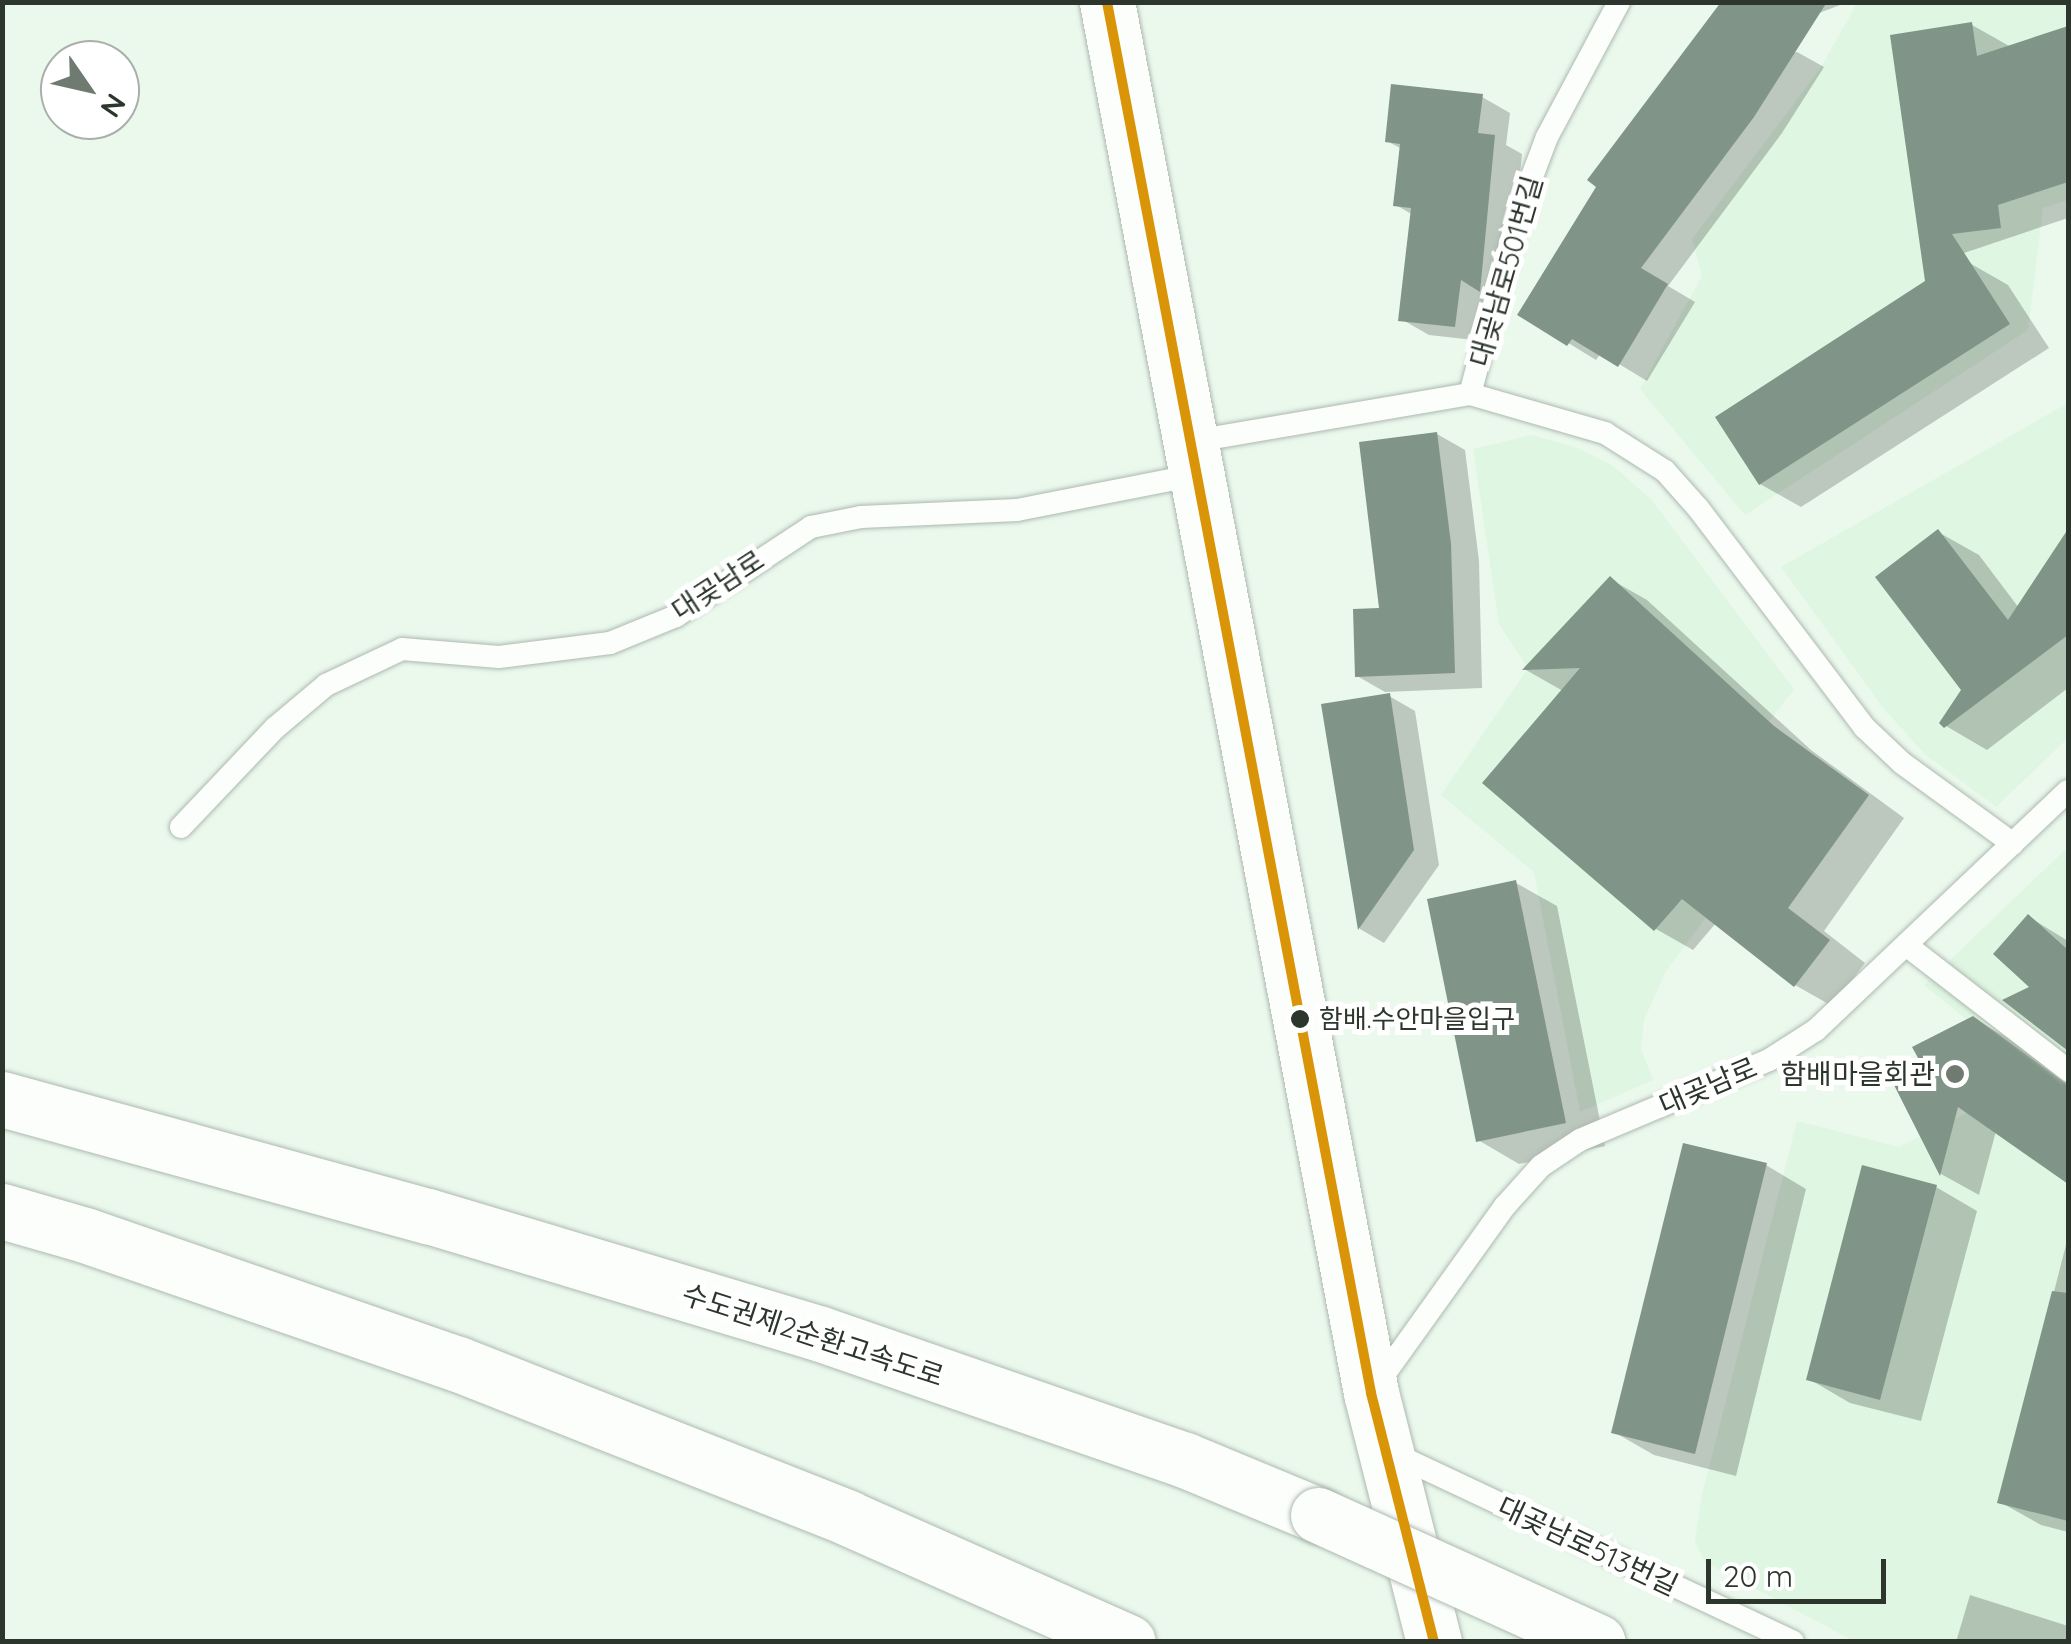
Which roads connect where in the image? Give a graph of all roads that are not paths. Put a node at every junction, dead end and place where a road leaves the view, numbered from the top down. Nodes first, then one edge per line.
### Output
1 (1106, 2) edge
2 (1620, 2) edge
3 (1470, 394) junction
4 (1193, 459) junction
5 (2068, 791) edge
6 (181, 827) dead end
7 (2013, 844) junction
8 (1906, 945) junction
9 (2068, 1070) edge
10 (2, 1099) edge
11 (2, 1212) edge
12 (1370, 1393) junction
13 (1384, 1450) junction
14 (1128, 1642) edge
15 (1434, 1642) edge
16 (1598, 1642) edge
17 (1793, 1642) edge

1 - 4 main road
2 - 3 lane, 대곶남로501번길
3 - 4 lane, 대곶남로501번길
3 - 7 lane
4 - 6 lane, 대곶남로
4 - 12 main road
5 - 7 lane, 대곶남로
7 - 8 lane, 대곶남로
8 - 9 lane
8 - 12 lane, 대곶남로
10 - 16 main road, 수도권제2순환고속도로, bridge
11 - 14 main road
12 - 13 main road
13 - 15 main road
13 - 17 lane, 대곶남로513번길

